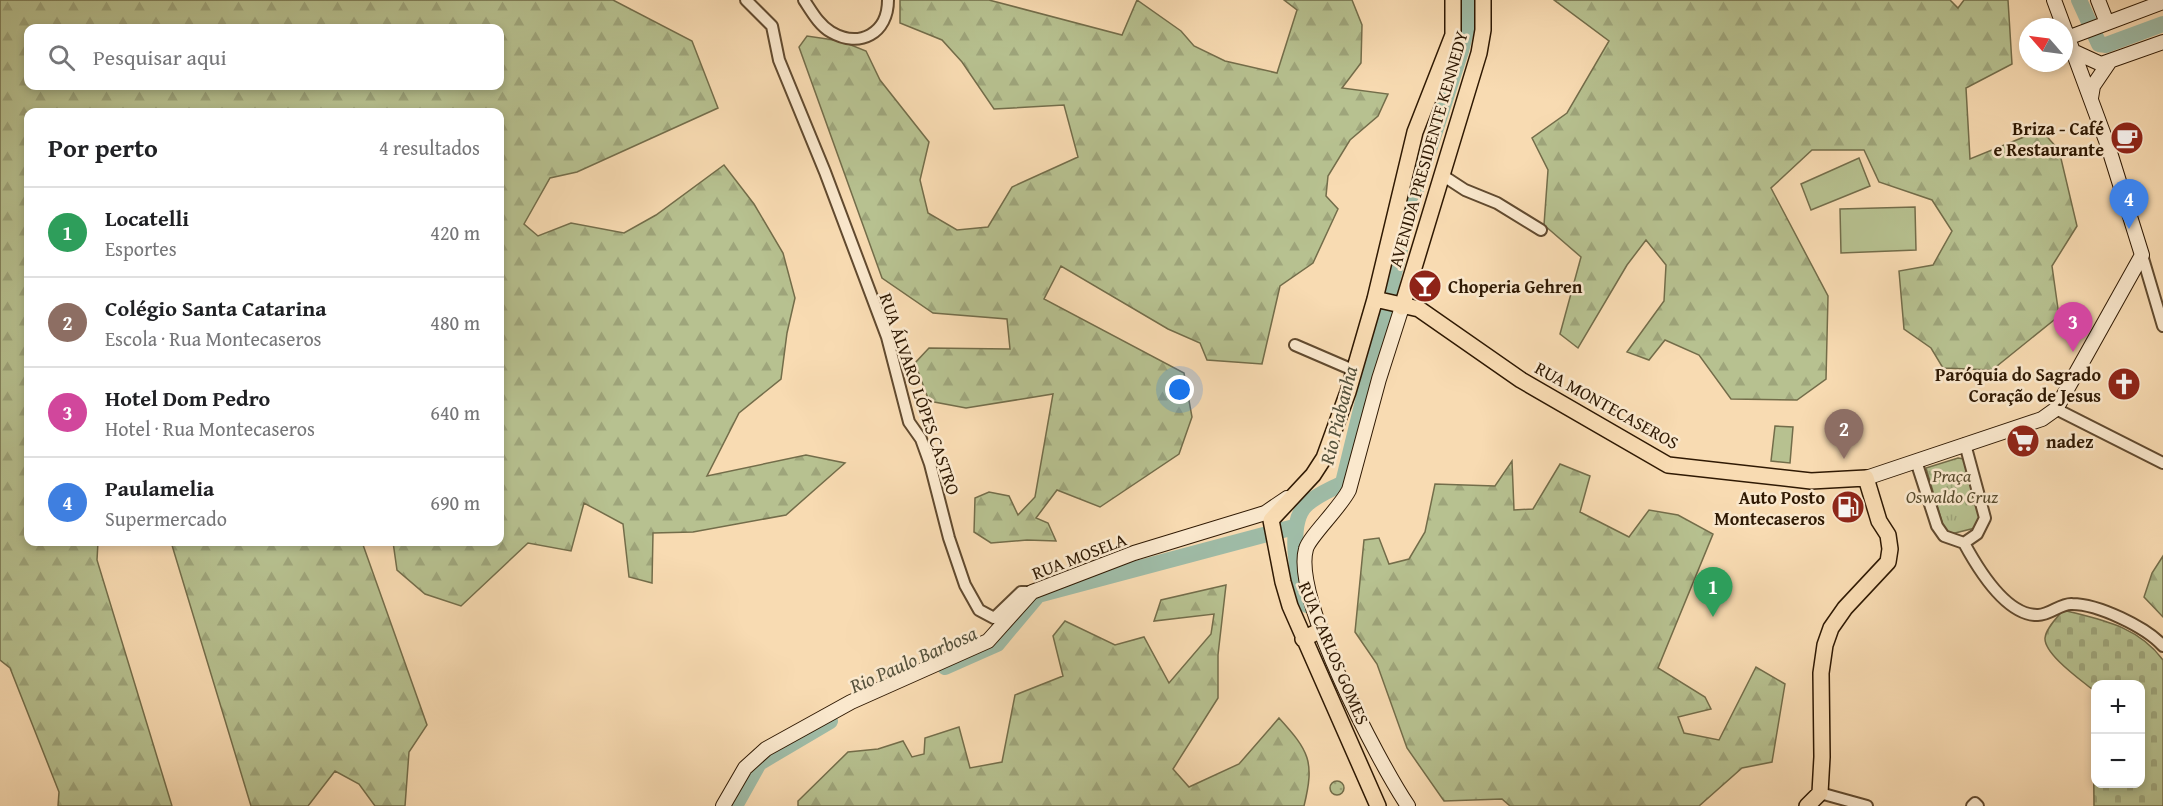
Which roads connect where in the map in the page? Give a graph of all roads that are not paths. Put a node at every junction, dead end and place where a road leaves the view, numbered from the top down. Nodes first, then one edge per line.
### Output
1 (746, 0) edge
2 (804, 0) edge
3 (888, 0) edge
4 (1453, 0) edge
5 (1483, 0) edge
6 (2054, 0) edge
7 (2098, 0) edge
8 (2163, 2) edge
9 (2105, 23) junction
10 (2075, 36) junction
11 (2163, 42) edge
12 (2075, 52) junction
13 (2110, 62) junction
14 (2091, 98) junction
15 (1442, 175) junction
16 (1541, 230) dead end
17 (2142, 255) junction
18 (1375, 299) junction
19 (1402, 307) junction
20 (2163, 326) edge
21 (1295, 345) dead end
22 (1353, 370) junction
23 (2056, 409) junction
24 (1965, 444) junction
25 (1917, 461) junction
26 (2163, 463) edge
27 (1866, 478) junction
28 (1268, 517) junction
29 (1964, 543) junction
30 (1032, 592) junction
31 (1321, 630) junction
32 (1303, 639) junction
33 (2163, 646) edge
34 (1820, 793) junction
35 (723, 806) edge
36 (1378, 806) edge
37 (1408, 806) edge
38 (1807, 806) edge
39 (1868, 806) edge
40 (1972, 806) edge
41 (1978, 806) edge

1 - 30 street, RUA ÁLVARO LÓPES CASTRO
2 - 3 street
4 - 18 main road, AVENIDA PRESIDENTE KENNEDY
5 - 15 main road, AVENIDA PRESIDENTE KENNEDY
6 - 10 main road
7 - 9 main road
8 - 9 main road
9 - 10 main road
10 - 12 main road
11 - 13 main road
12 - 13 main road
12 - 14 main road
13 - 14 main road
14 - 17 main road
15 - 16 street
15 - 19 main road, AVENIDA PRESIDENTE KENNEDY
17 - 20 street
17 - 23 main road
18 - 19 main road, RUA MONTECASEROS
18 - 22 main road, AVENIDA PRESIDENTE KENNEDY
19 - 27 main road, RUA MONTECASEROS
19 - 31 main road
21 - 22 street
22 - 28 main road, AVENIDA PRESIDENTE KENNEDY
23 - 24 main road, RUA MONTECASEROS
23 - 26 street
24 - 25 main road, RUA MONTECASEROS
24 - 29 street
25 - 27 main road, RUA MONTECASEROS
25 - 29 street
27 - 34 main road
28 - 30 main road, RUA MOSELA
28 - 32 main road, RUA CARLOS GOMES
29 - 33 street
30 - 35 main road, RUA MOSELA
31 - 32 main road
31 - 37 main road
32 - 36 main road, RUA CARLOS GOMES
34 - 38 main road
34 - 39 street
40 - 41 street

